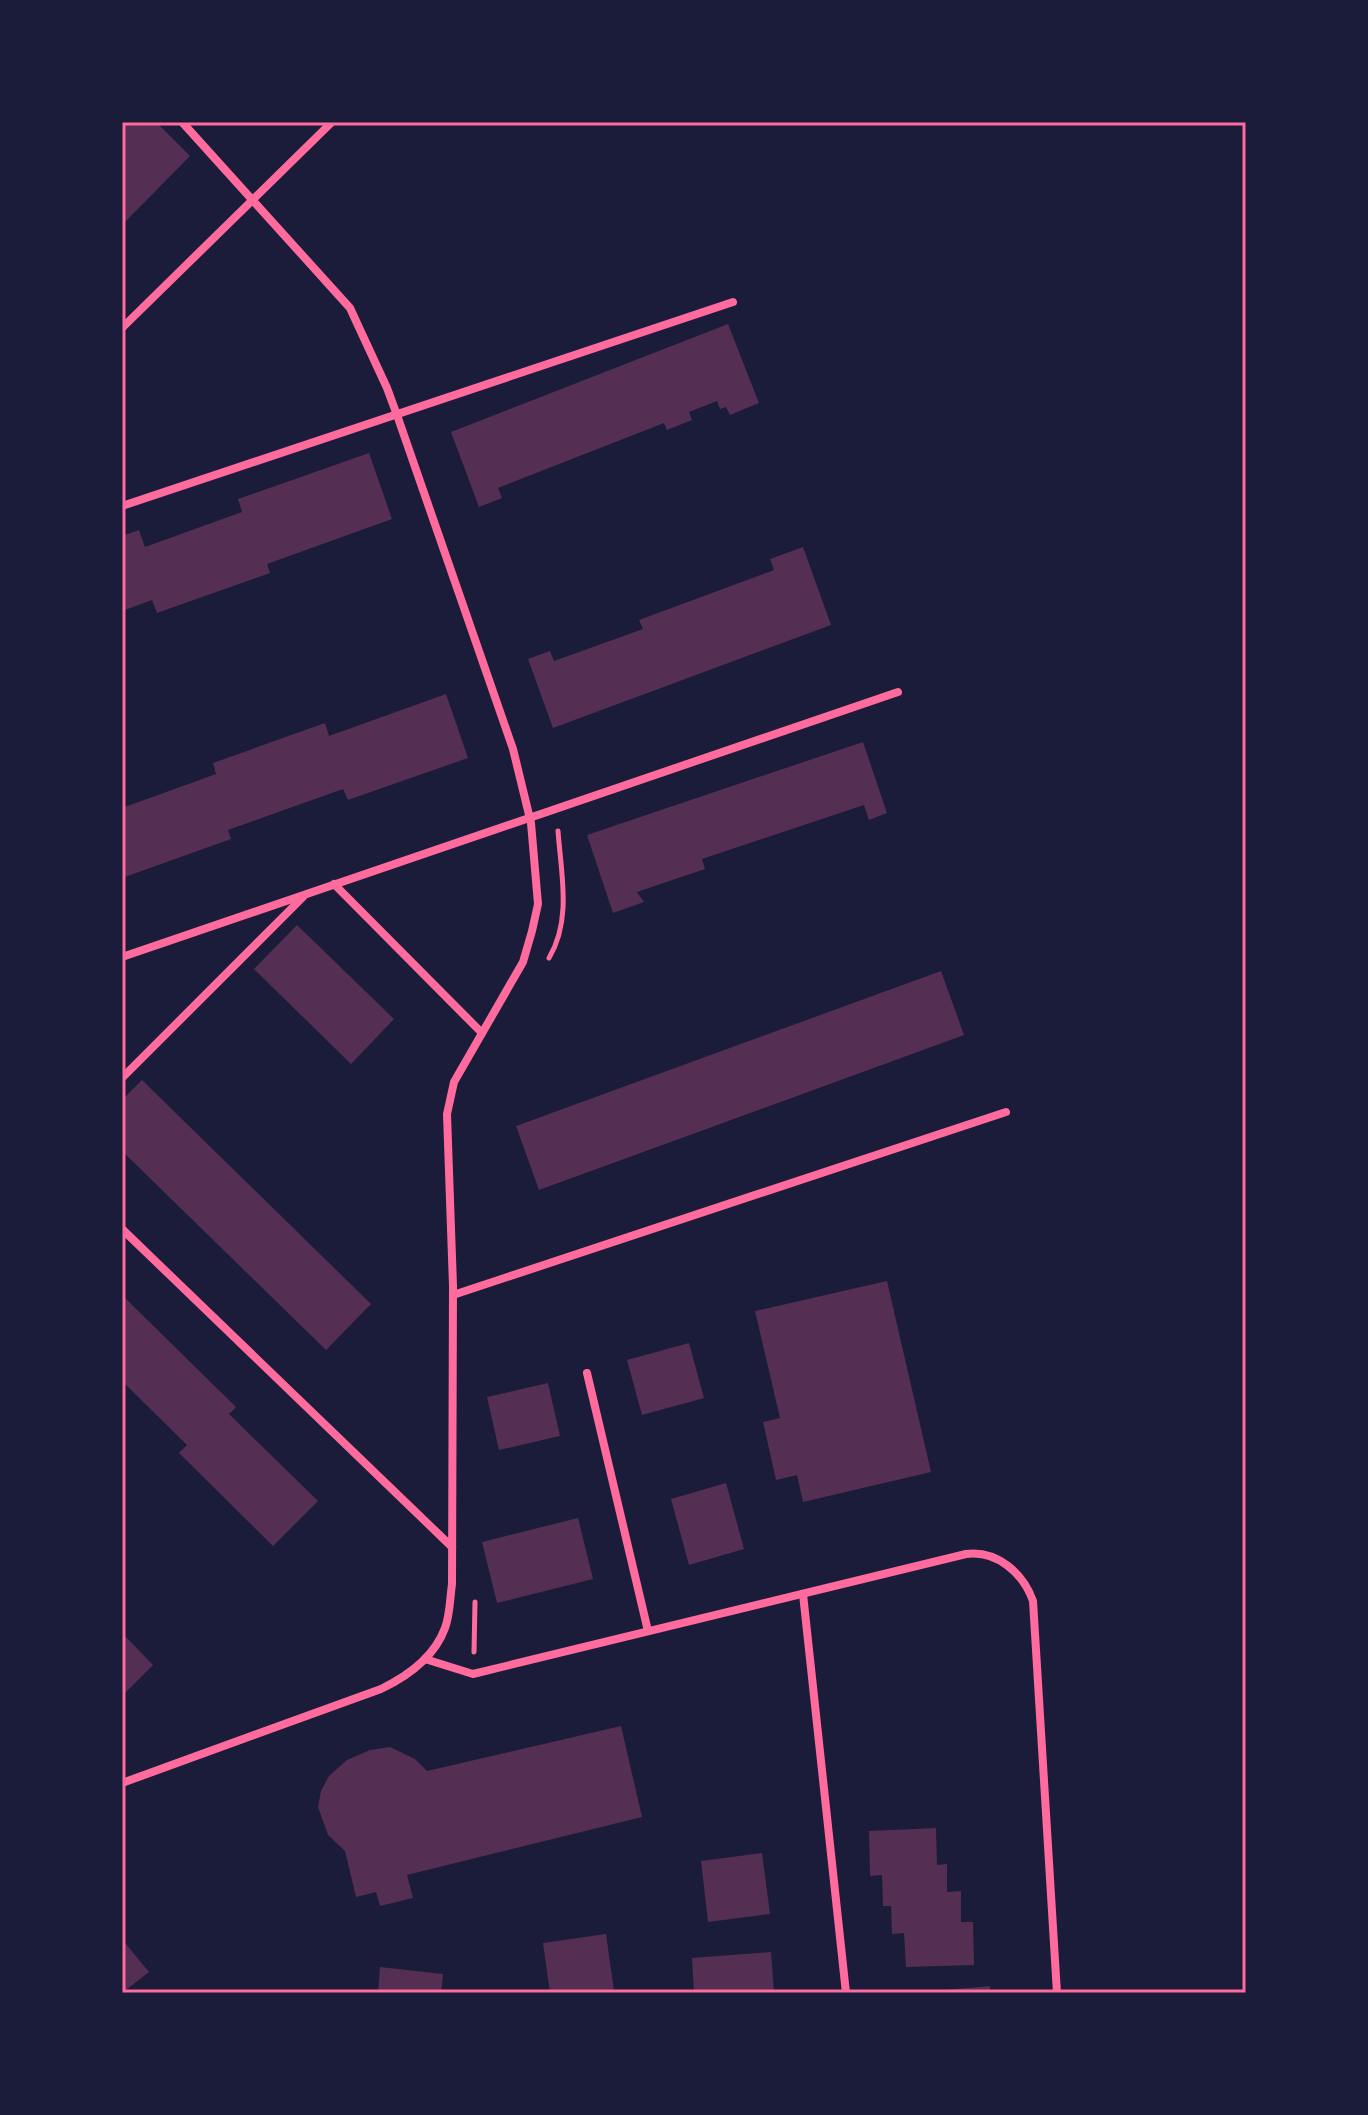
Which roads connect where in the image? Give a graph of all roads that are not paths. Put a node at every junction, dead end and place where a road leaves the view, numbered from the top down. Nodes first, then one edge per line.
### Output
1 (182, 122) edge
2 (332, 122) edge
3 (253, 199) junction
4 (733, 302) dead end
5 (122, 328) edge
6 (397, 415) junction
7 (122, 506) edge
8 (898, 692) dead end
9 (530, 818) junction
10 (334, 884) junction
11 (305, 894) junction
12 (122, 957) edge
13 (482, 1033) junction
14 (122, 1078) edge
15 (1006, 1112) dead end
16 (122, 1229) edge
17 (453, 1295) junction
18 (587, 1373) dead end
19 (452, 1547) junction
20 (803, 1594) junction
21 (648, 1631) junction
22 (425, 1659) junction
23 (122, 1783) edge
24 (846, 1993) edge
25 (1057, 1993) edge

1 - 3 street
2 - 3 street
3 - 5 street
3 - 6 street
4 - 6 street
6 - 7 street
6 - 9 street
8 - 9 street
9 - 10 street
9 - 13 street
10 - 11 street
10 - 13 street
11 - 12 street
11 - 14 street
13 - 17 street
15 - 17 street
16 - 19 street
17 - 19 street
18 - 21 street
19 - 22 street
20 - 21 street
20 - 24 street
20 - 25 street
21 - 22 street
22 - 23 street

